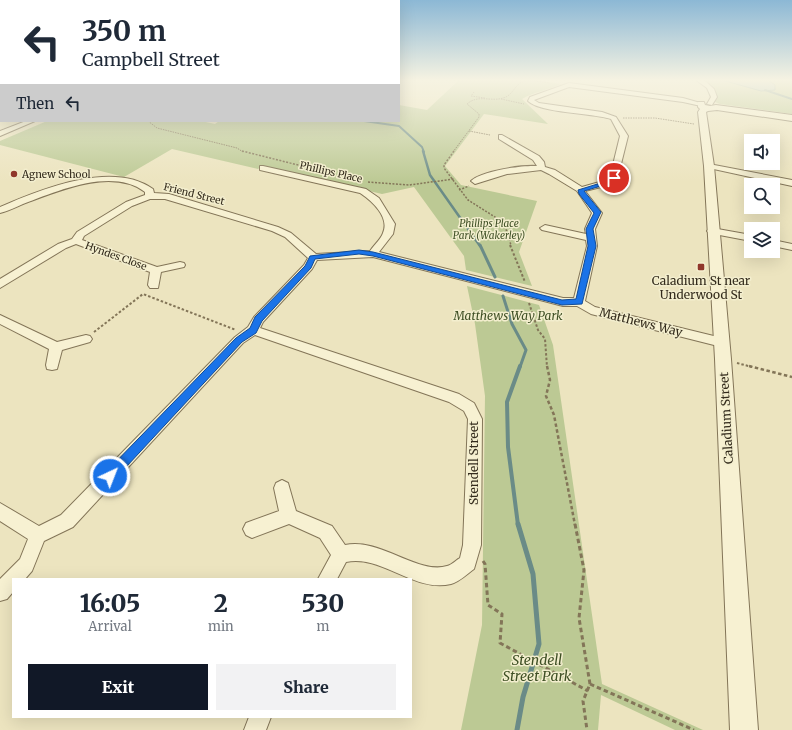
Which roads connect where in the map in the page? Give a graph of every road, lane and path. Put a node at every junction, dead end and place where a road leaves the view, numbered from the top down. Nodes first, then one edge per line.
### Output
1 (479, 114) edge
2 (602, 114) edge
3 (702, 114) edge
4 (764, 114) edge
5 (614, 118) junction
6 (792, 118) edge
7 (30, 122) edge
8 (149, 122) edge
9 (696, 124) dead end
10 (469, 131) junction
11 (0, 134) edge
12 (490, 136) joint
13 (709, 166) junction
14 (541, 168) junction
15 (266, 171) dead end
16 (335, 175) dead end
17 (454, 179) junction
18 (475, 181) dead end
19 (365, 182) dead end
20 (792, 183) edge
21 (581, 190) junction
22 (150, 196) junction
23 (0, 210) edge
24 (545, 228) dead end
25 (712, 231) junction
26 (744, 237) edge
27 (591, 238) junction
28 (76, 241) junction
29 (780, 244) edge
30 (792, 247) edge
31 (373, 254) junction
32 (313, 257) junction
33 (180, 265) dead end
34 (156, 270) junction
35 (0, 284) edge
36 (154, 285) dead end
37 (526, 293) junction
38 (579, 302) junction
39 (0, 319) edge
40 (250, 332) junction
41 (86, 339) joint
42 (56, 347) junction
43 (722, 350) junction
44 (52, 365) dead end
45 (792, 378) edge
46 (282, 488) dead end
47 (0, 511) edge
48 (289, 516) junction
49 (252, 529) dead end
50 (38, 535) junction
51 (472, 545) junction
52 (341, 555) junction
53 (13, 578) edge
54 (328, 578) edge
55 (12, 580) edge
56 (0, 592) edge
57 (590, 684) junction
58 (588, 691) junction
59 (260, 718) edge
60 (255, 730) edge
61 (587, 730) edge
62 (694, 730) edge
63 (744, 730) edge

1 - 10 path
2 - 5 street
3 - 13 street, Caladium Street
4 - 6 street
5 - 9 path
5 - 21 street
7 - 11 street
8 - 16 path
10 - 12 path
10 - 17 path
12 - 14 street
13 - 20 street
13 - 25 street, Caladium Street
14 - 18 street
14 - 21 street
15 - 31 street, Phillips Place
17 - 19 path
17 - 37 path
21 - 27 street
22 - 23 street, Friend Street
22 - 28 street
22 - 32 street, Friend Street
24 - 27 street
25 - 26 street
25 - 43 street, Caladium Street
27 - 38 street
28 - 34 street, Hyndes Close
28 - 35 street
29 - 30 street
31 - 32 street, Matthews Way
31 - 37 street, Matthews Way
32 - 40 street
33 - 34 street, Hyndes Close
34 - 36 street, Hyndes Close
37 - 38 street, Matthews Way
37 - 57 path
38 - 43 street, Matthews Way
39 - 42 street
40 - 41 path
40 - 50 street
40 - 51 street, Stendell Street
41 - 42 street
42 - 44 street
43 - 45 path
43 - 63 street, Caladium Street
46 - 48 street
47 - 50 street
48 - 49 street
48 - 52 street
50 - 53 street
51 - 52 street, Stendell Street
51 - 58 path
52 - 54 street
55 - 56 street
57 - 58 path
57 - 62 path
58 - 61 path
59 - 60 street

